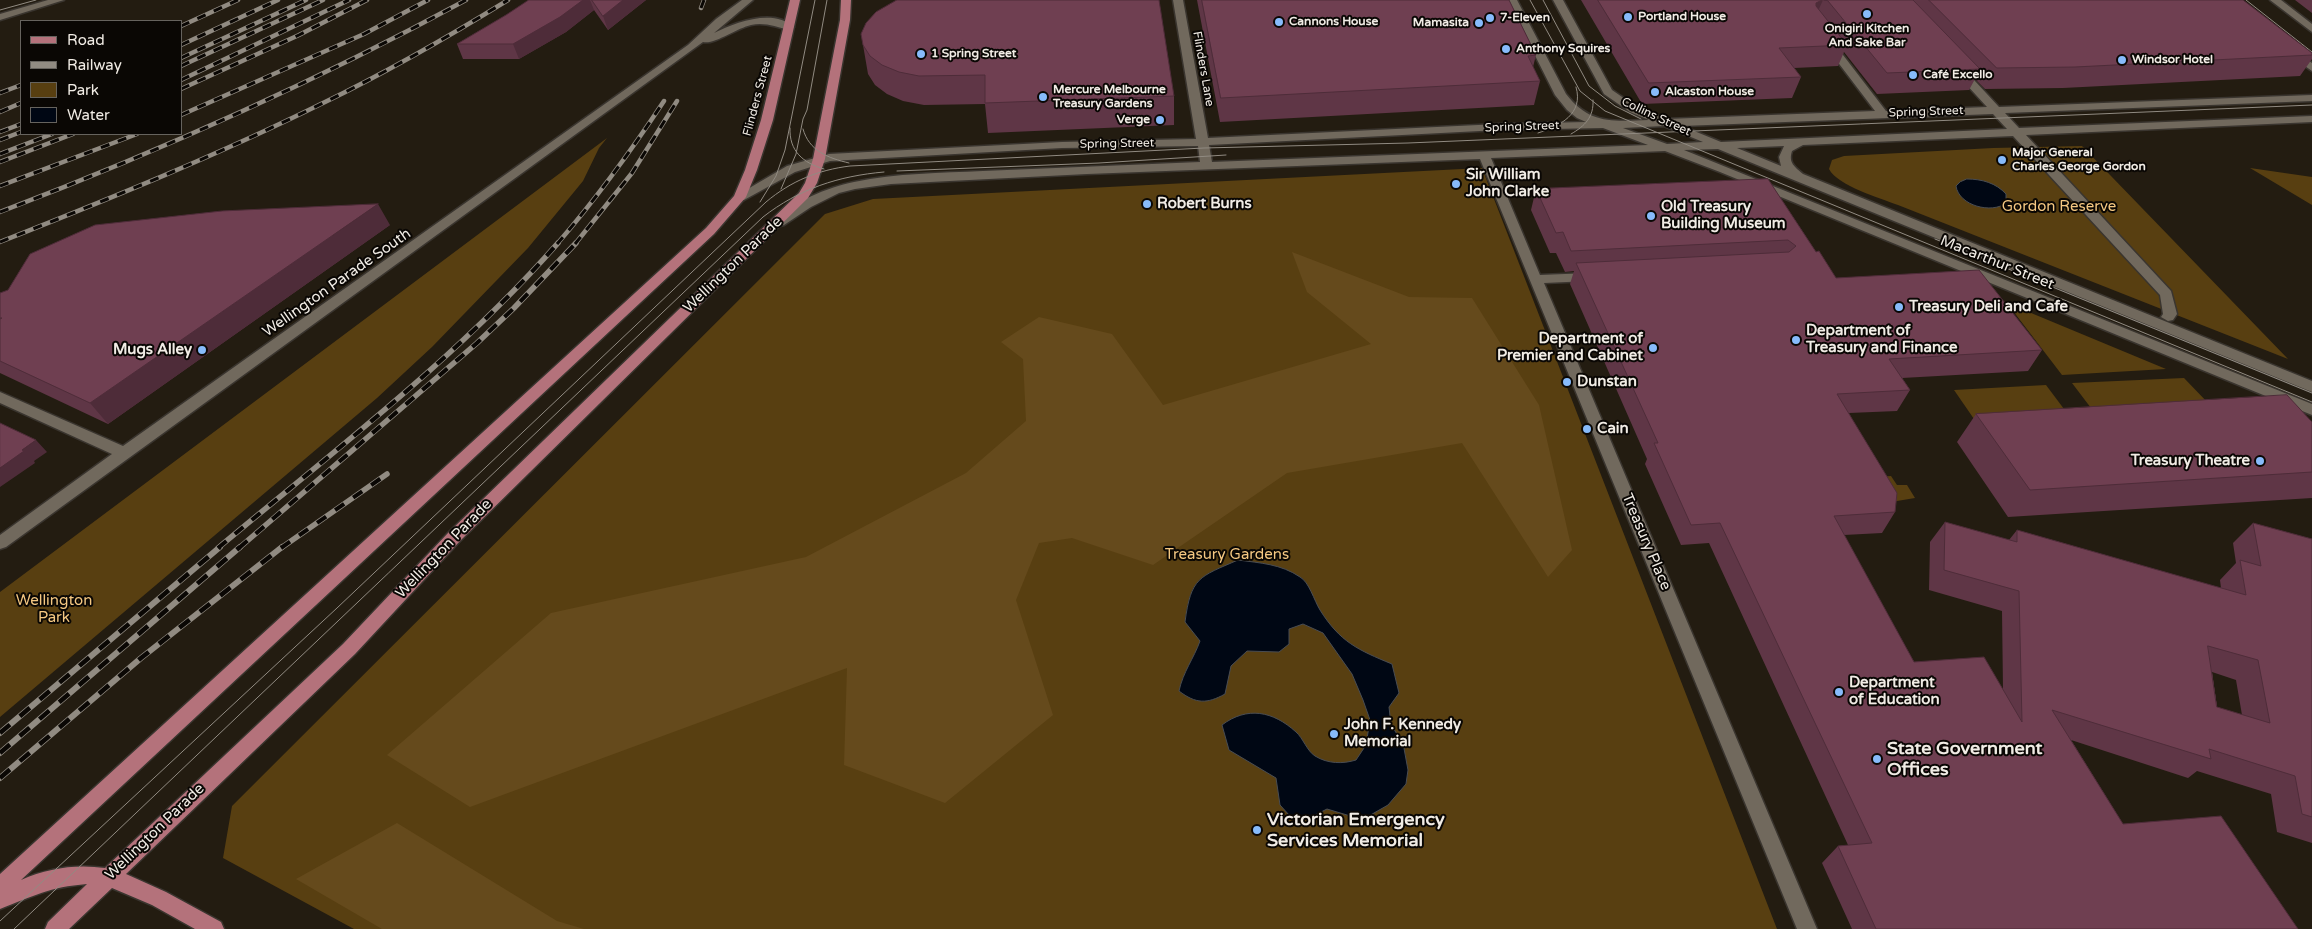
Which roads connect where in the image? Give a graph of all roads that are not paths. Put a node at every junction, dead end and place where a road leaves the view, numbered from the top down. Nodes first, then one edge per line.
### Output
1 (59, 0) edge
2 (748, 0) edge
3 (795, 0) edge
4 (846, 0) edge
5 (1178, 0) edge
6 (1512, 0) edge
7 (1558, 0) edge
8 (2276, 0) edge
9 (0, 17) edge
10 (789, 28) junction
11 (2312, 28) edge
12 (1819, 32) edge
13 (2282, 44) edge
14 (692, 47) junction
15 (1953, 63) edge
16 (2312, 68) edge
17 (1558, 90) junction
18 (2312, 98) edge
19 (1996, 110) junction
20 (1883, 114) junction
21 (2312, 119) edge
22 (1665, 123) junction
23 (1603, 125) junction
24 (1552, 126) junction
25 (2017, 131) junction
26 (1814, 140) junction
27 (1202, 142) junction
28 (1720, 145) junction
29 (1668, 148) junction
30 (1484, 155) junction
31 (819, 159) junction
32 (1207, 166) junction
33 (1805, 180) junction
34 (740, 197) junction
35 (759, 239) junction
36 (1604, 276) edge
37 (1536, 280) junction
38 (2168, 317) dead end
39 (2312, 387) edge
40 (0, 397) edge
41 (2312, 410) edge
42 (124, 453) junction
43 (0, 543) edge
44 (109, 877) junction
45 (0, 886) edge
46 (0, 900) edge
47 (55, 929) edge
48 (214, 929) edge
49 (1807, 929) edge

1 - 9 street
2 - 14 street, Wellington Parade South
3 - 10 main road, Flinders Street
4 - 31 main road
5 - 27 street, Flinders Lane
6 - 17 street, Collins Street
7 - 22 street, Collins Street
8 - 11 street
10 - 14 street, Wellington Parade South
10 - 34 main road, Flinders Street
12 - 20 street
13 - 16 street
14 - 42 street, Wellington Parade South
15 - 19 street
17 - 23 street, Collins Street
17 - 24 street, Collins Street
18 - 19 street, Spring Street
19 - 20 street, Spring Street
19 - 25 street
20 - 22 street, Spring Street
21 - 25 street, Spring Street
22 - 23 street, Spring Street
22 - 28 street, Collins Street
23 - 24 street, Spring Street
23 - 29 street, Collins Street
24 - 27 street, Spring Street
25 - 26 street, Spring Street
25 - 38 street
26 - 28 street, Spring Street
26 - 33 street
27 - 31 street, Spring Street
27 - 32 street, Flinders Lane
28 - 29 street, Spring Street
28 - 33 street, Macarthur Street
29 - 30 street, Spring Street
29 - 41 street, Macarthur Street
30 - 32 street, Spring Street
30 - 37 street, Treasury Place
31 - 34 street, Spring Street
31 - 35 main road, Wellington Parade
32 - 35 street, Spring Street
33 - 39 street, Macarthur Street
34 - 45 main road
35 - 44 main road, Wellington Parade
36 - 37 street
37 - 49 street, Treasury Place
40 - 42 street
42 - 43 street, Wellington Parade South
44 - 46 main road
44 - 47 main road, Wellington Parade
44 - 48 main road

